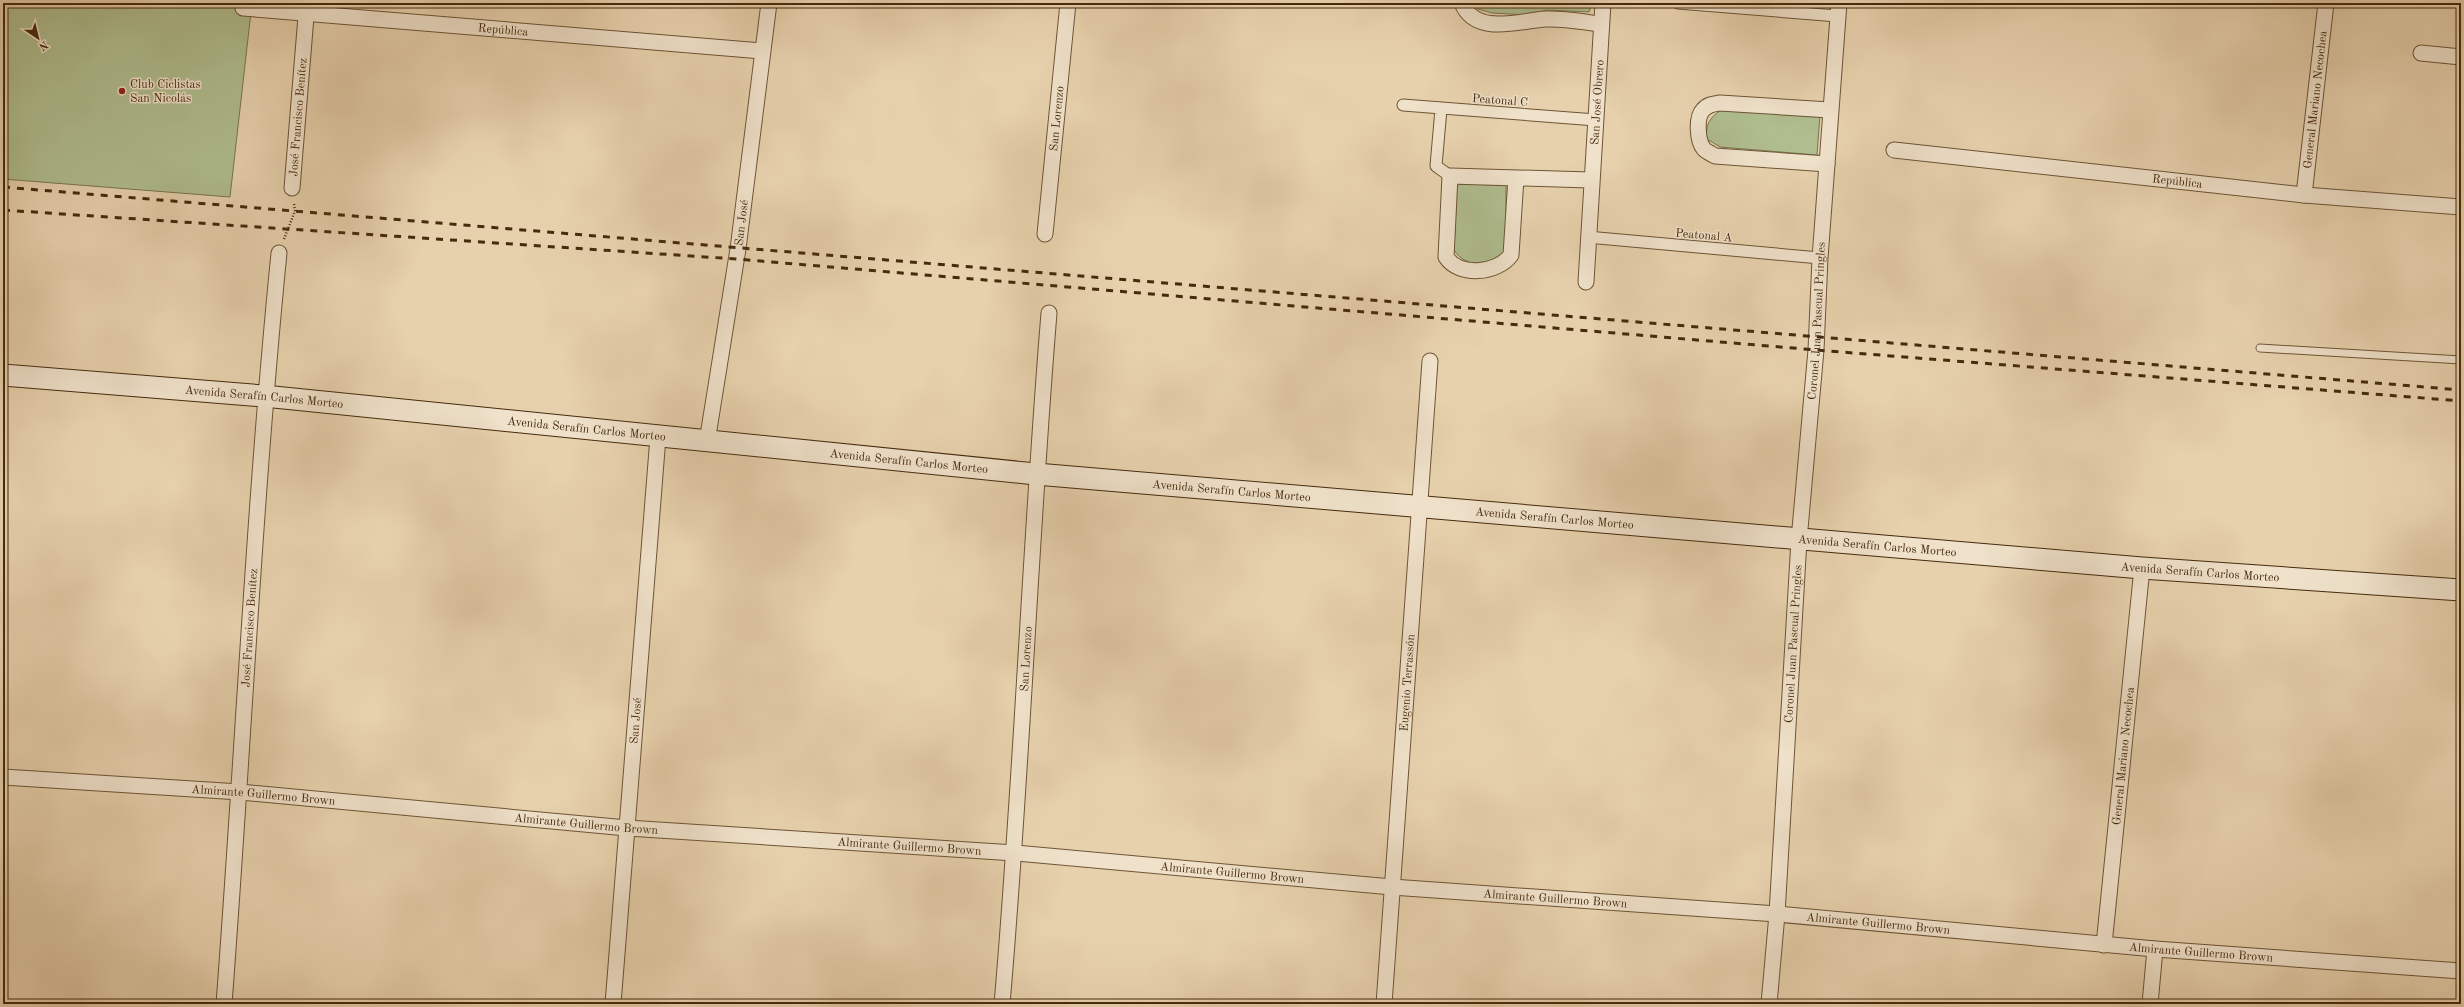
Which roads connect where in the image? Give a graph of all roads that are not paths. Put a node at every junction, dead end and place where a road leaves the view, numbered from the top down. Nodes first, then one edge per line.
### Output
1 (769, 3) edge
2 (1068, 3) edge
3 (1462, 3) edge
4 (1603, 3) edge
5 (1678, 3) edge
6 (2326, 3) edge
7 (243, 8) dead end
8 (307, 8) edge
9 (1838, 9) edge
10 (1601, 24) junction
11 (762, 51) junction
12 (2421, 53) dead end
13 (2461, 57) edge
14 (1403, 105) dead end
15 (1441, 109) junction
16 (1830, 110) junction
17 (1596, 120) junction
18 (1894, 150) dead end
19 (1827, 164) junction
20 (1450, 176) junction
21 (1516, 178) junction
22 (1590, 180) junction
23 (292, 188) road end
24 (2304, 195) junction
25 (2461, 207) edge
26 (1045, 234) dead end
27 (1587, 237) junction
28 (278, 253) dead end
29 (1820, 258) junction
30 (1586, 282) dead end
31 (1049, 313) dead end
32 (2260, 348) dead end
33 (2461, 360) edge
34 (1430, 361) dead end
35 (3, 375) edge
36 (264, 396) junction
37 (658, 437) junction
38 (707, 442) junction
39 (1036, 474) junction
40 (1419, 506) junction
41 (1799, 540) junction
42 (2142, 568) junction
43 (2461, 590) edge
44 (3, 777) edge
45 (240, 792) junction
46 (627, 828) junction
47 (1015, 853) junction
48 (1392, 887) junction
49 (1777, 914) junction
50 (2104, 945) junction
51 (2155, 949) junction
52 (2461, 971) edge
53 (224, 1004) edge
54 (613, 1004) edge
55 (1002, 1004) edge
56 (1384, 1004) edge
57 (1769, 1004) edge
58 (2150, 1004) edge

1 - 11 street, San José
2 - 26 street, San Lorenzo
3 - 10 street
4 - 10 street, San José Obrero
5 - 9 street
6 - 24 street, General Mariano Necochea
7 - 8 street, República
8 - 11 street, República
8 - 23 street, José Francisco Benítez
9 - 16 street, Coronel Juan Pascual Pringles
10 - 17 street, San José Obrero
11 - 38 street, San José
12 - 13 street
14 - 15 street, Peatonal C
15 - 17 street, Peatonal C
15 - 20 street
16 - 19 street, Coronel Juan Pascual Pringles
16 - 19 street
17 - 22 street, San José Obrero
18 - 24 street, República
19 - 29 street, Coronel Juan Pascual Pringles
20 - 21 street
20 - 21 street
21 - 22 street
22 - 27 street, San José Obrero
24 - 25 street, República
27 - 29 street, Peatonal A
27 - 30 street, San José Obrero
28 - 36 street, José Francisco Benítez
29 - 41 street, Coronel Juan Pascual Pringles
31 - 39 street, San Lorenzo
32 - 33 lane
34 - 40 street, Eugenio Terrassón
35 - 36 main road, Avenida Serafín Carlos Morteo
36 - 37 main road, Avenida Serafín Carlos Morteo
36 - 45 street, José Francisco Benítez
37 - 38 main road, Avenida Serafín Carlos Morteo
37 - 46 street, San José
38 - 39 main road, Avenida Serafín Carlos Morteo
39 - 40 main road, Avenida Serafín Carlos Morteo
39 - 47 street, San Lorenzo
40 - 41 main road, Avenida Serafín Carlos Morteo
40 - 48 street, Eugenio Terrassón
41 - 42 main road, Avenida Serafín Carlos Morteo
41 - 49 street, Coronel Juan Pascual Pringles
42 - 43 main road, Avenida Serafín Carlos Morteo
42 - 50 street, General Mariano Necochea
44 - 45 street, Almirante Guillermo Brown
45 - 46 street, Almirante Guillermo Brown
45 - 53 street, José Francisco Benítez
46 - 47 street, Almirante Guillermo Brown
46 - 54 street, San José
47 - 48 street, Almirante Guillermo Brown
47 - 55 street, San Lorenzo
48 - 49 street, Almirante Guillermo Brown
48 - 56 street, Eugenio Terrassón
49 - 50 street, Almirante Guillermo Brown
49 - 57 street, Coronel Juan Pascual Pringles
50 - 51 street, Almirante Guillermo Brown
51 - 52 street, Almirante Guillermo Brown
51 - 58 street

